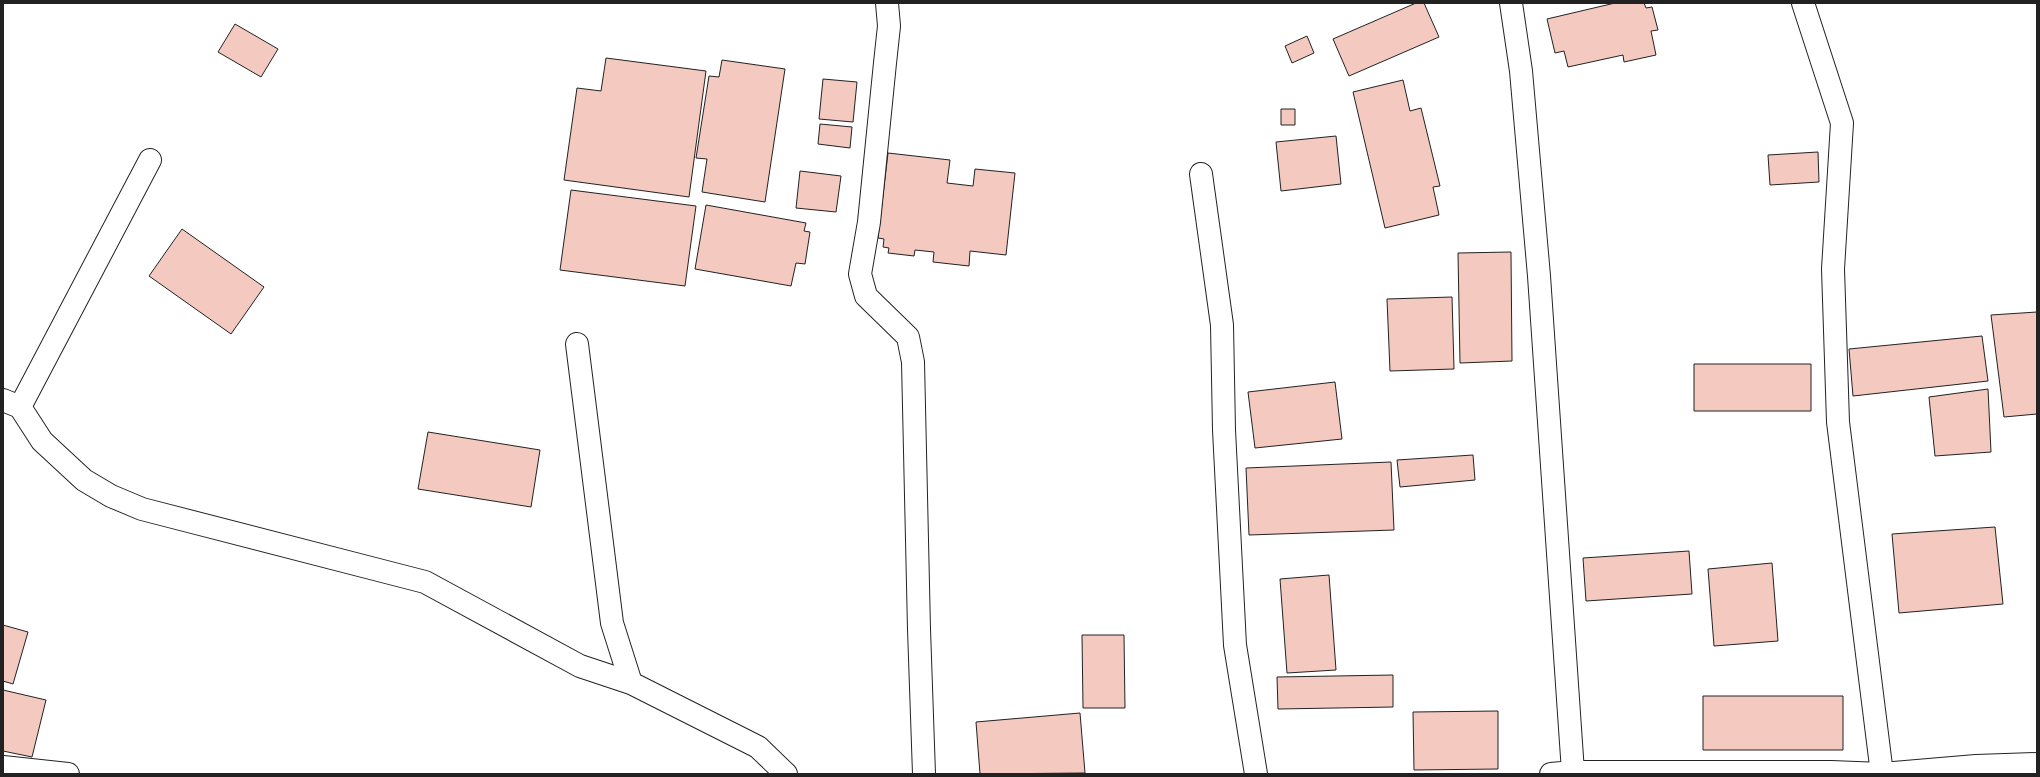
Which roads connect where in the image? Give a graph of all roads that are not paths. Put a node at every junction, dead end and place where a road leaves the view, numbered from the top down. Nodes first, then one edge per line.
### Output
1 (887, 3) edge
2 (1511, 3) edge
3 (1803, 3) edge
4 (150, 160) dead end
5 (1201, 174) dead end
6 (577, 344) dead end
7 (12, 403) edge
8 (631, 683) junction
9 (2037, 764) edge
10 (3, 767) edge
11 (1573, 772) junction
12 (68, 774) edge
13 (786, 774) edge
14 (924, 774) edge
15 (1256, 774) edge
16 (1551, 774) edge
17 (1882, 774) edge

1 - 14 street
2 - 11 street
3 - 17 street
4 - 7 street
5 - 15 street
6 - 8 street
7 - 8 street
8 - 13 street
9 - 17 street
10 - 12 street
11 - 16 street
11 - 17 street

